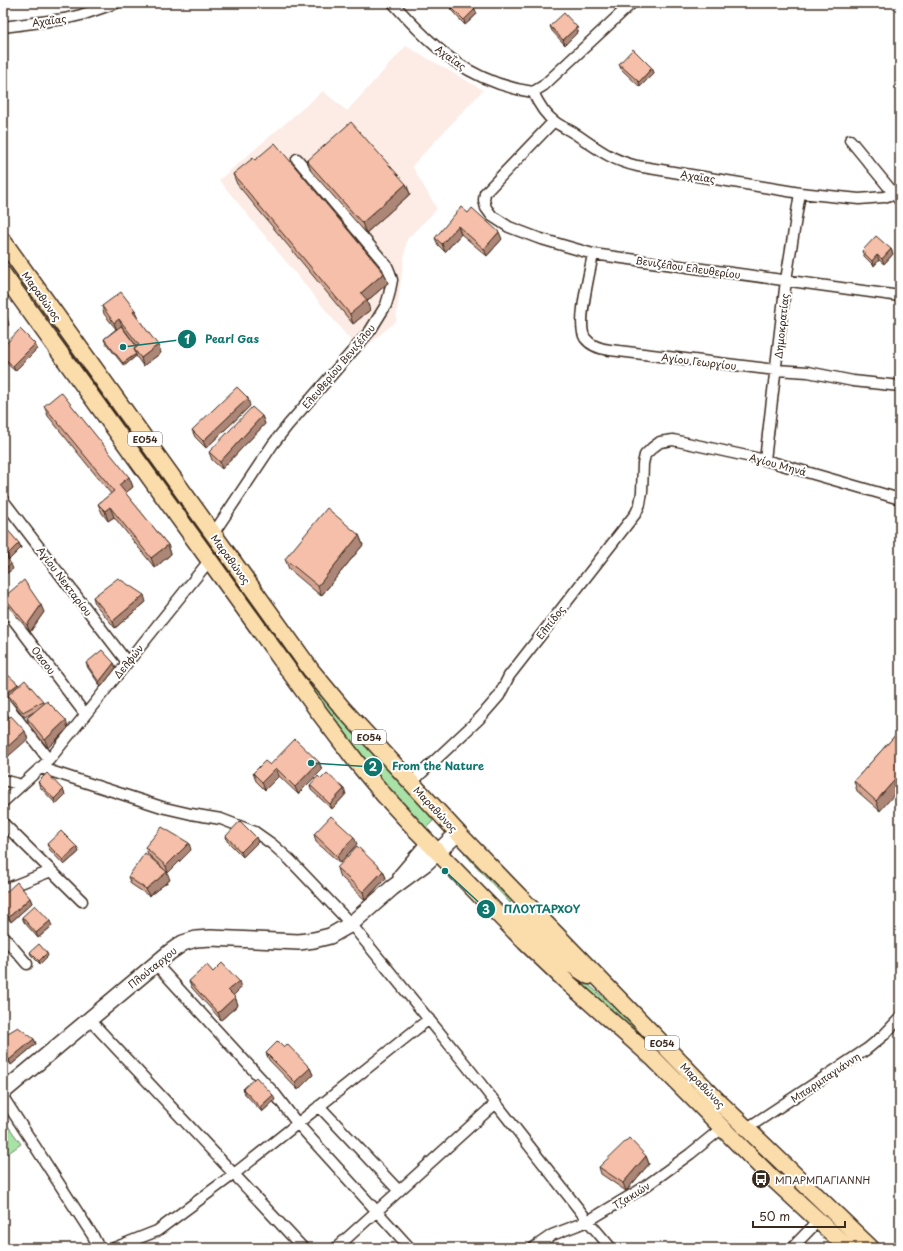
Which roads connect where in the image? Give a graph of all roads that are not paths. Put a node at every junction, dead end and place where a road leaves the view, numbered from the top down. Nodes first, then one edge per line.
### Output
1 (116, 3) edge
2 (393, 3) edge
3 (632, 3) edge
4 (3, 27) edge
5 (533, 92) junction
6 (554, 121) junction
7 (850, 140) dead end
8 (296, 159) dead end
9 (800, 193) junction
10 (898, 196) edge
11 (3, 241) edge
12 (593, 254) junction
13 (3, 274) edge
14 (786, 280) junction
15 (900, 296) edge
16 (776, 370) junction
17 (900, 386) edge
18 (655, 445) joint
19 (765, 460) junction
20 (900, 489) edge
21 (895, 498) edge
22 (3, 500) edge
23 (213, 534) junction
24 (209, 561) junction
25 (3, 606) edge
26 (127, 662) junction
27 (3, 700) edge
28 (85, 714) junction
29 (48, 760) junction
30 (41, 768) junction
31 (3, 780) edge
32 (411, 782) junction
33 (22, 785) junction
34 (3, 802) edge
35 (3, 823) edge
36 (458, 833) junction
37 (438, 846) junction
38 (51, 870) junction
39 (3, 890) edge
40 (82, 901) dead end
41 (351, 924) junction
42 (3, 936) edge
43 (27, 964) dead end
44 (156, 964) junction
45 (609, 988) junction
46 (900, 1018) edge
47 (89, 1019) junction
48 (428, 1019) junction
49 (3, 1092) edge
50 (3, 1098) edge
51 (496, 1103) junction
52 (319, 1106) junction
53 (297, 1123) junction
54 (722, 1128) junction
55 (746, 1129) junction
56 (234, 1174) junction
57 (399, 1191) junction
58 (377, 1211) junction
59 (588, 1221) junction
60 (818, 1221) junction
61 (99, 1248) edge
62 (114, 1248) edge
63 (303, 1248) edge
64 (336, 1248) edge
65 (410, 1248) edge
66 (533, 1248) edge
67 (611, 1248) edge
68 (792, 1248) edge
69 (848, 1248) edge
70 (871, 1248) edge

1 - 4 street, Αχαΐας
2 - 5 street, Αχαΐας
3 - 5 street
5 - 6 street, Αχαϊας
6 - 9 street, Αχαϊας
6 - 12 street, Βενιζέλου Ελευθερίου
7 - 10 street
8 - 23 street, Ελευθερίου Βενιζέλου
9 - 10 street, Αχαϊας
9 - 14 street, Δημοκρατίας
11 - 23 main road, Μαραθώνος / ΕΟ54
12 - 14 street, Βενιζέλου Ελευθερίου
12 - 16 street, Αγίου Γεωργίου
13 - 24 main road, Μαραθώνος / ΕΟ54
14 - 15 street, Βενιζέλου Ελευθερίου
14 - 16 street, Δημοκρατίας
16 - 17 street, Αγίου Γεωργίου
16 - 19 street, Δημοκρατίας
18 - 19 street, Αγίου Μηνά
18 - 32 street, Ελπίδος
19 - 21 street, Αγίου Μηνά
20 - 21 street
22 - 26 street, Αγίου Νεκταρίου
23 - 32 main road, Μαραθώνος / ΕΟ54
24 - 26 street, Δελφών
24 - 37 main road, Μαραθώνος / ΕΟ54
25 - 28 street, Οασου
26 - 28 street, Δελφών
27 - 29 street
28 - 29 street, Δελφών
29 - 30 street, Δελφών
30 - 33 street, Δελφών
30 - 41 street
31 - 33 street
32 - 36 main road, Μαραθώνος / ΕΟ54
33 - 34 street, Δελφών
35 - 38 street
36 - 37 street, Πλούταρχου
36 - 45 main road, Μαραθώνος / ΕΟ54
37 - 41 street, Πλούταρχου
37 - 45 main road
37 - 54 main road, Μαραθώνος / ΕΟ54
38 - 39 street
38 - 40 street
41 - 44 street, Πλούταρχου
41 - 48 street
42 - 43 street
44 - 47 street, Πλούταρχου
44 - 53 street
45 - 55 main road, Μαραθώνος / ΕΟ54
46 - 55 street, Μπαρμπαγιάννη
47 - 49 street, Πλούταρχου
47 - 56 street
48 - 51 street
48 - 52 street
50 - 61 street
51 - 57 street
51 - 59 street
52 - 53 street
52 - 57 street
53 - 56 street
53 - 58 street
54 - 59 street, Τζακιών
54 - 60 main road, Μαραθώνος / ΕΟ54
55 - 70 main road, Μαραθώνος / ΕΟ54
56 - 62 street
56 - 63 street
57 - 58 street
58 - 64 street
58 - 65 street
59 - 66 street, Τζακιών
59 - 67 street
60 - 68 street
60 - 69 main road, Μαραθώνος / ΕΟ54

